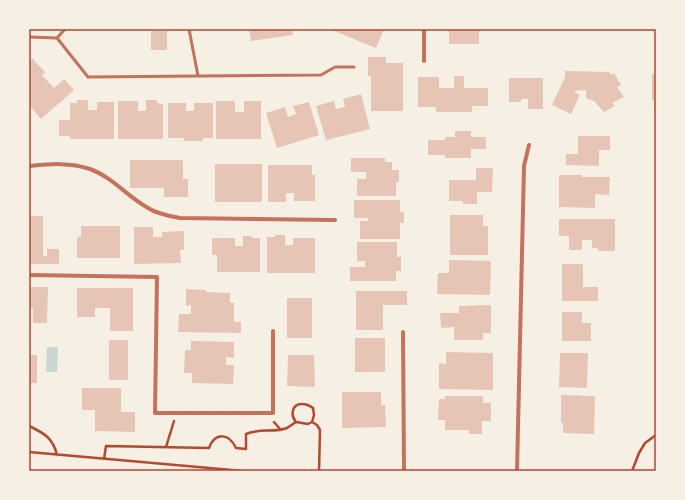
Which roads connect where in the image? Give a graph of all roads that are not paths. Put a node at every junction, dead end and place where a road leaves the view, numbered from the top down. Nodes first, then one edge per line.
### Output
1 (65, 29) edge
2 (189, 29) edge
3 (424, 29) edge
4 (29, 37) edge
5 (57, 38) junction
6 (424, 61) dead end
7 (354, 67) dead end
8 (198, 76) junction
9 (529, 145) dead end
10 (29, 166) edge
11 (335, 220) dead end
12 (29, 274) edge
13 (272, 331) dead end
14 (403, 332) dead end
15 (404, 471) edge
16 (517, 471) edge

1 - 5 lane
2 - 8 lane
3 - 6 street
4 - 5 lane
5 - 8 lane
7 - 8 lane
9 - 16 street
10 - 11 street
12 - 13 street
14 - 15 street

